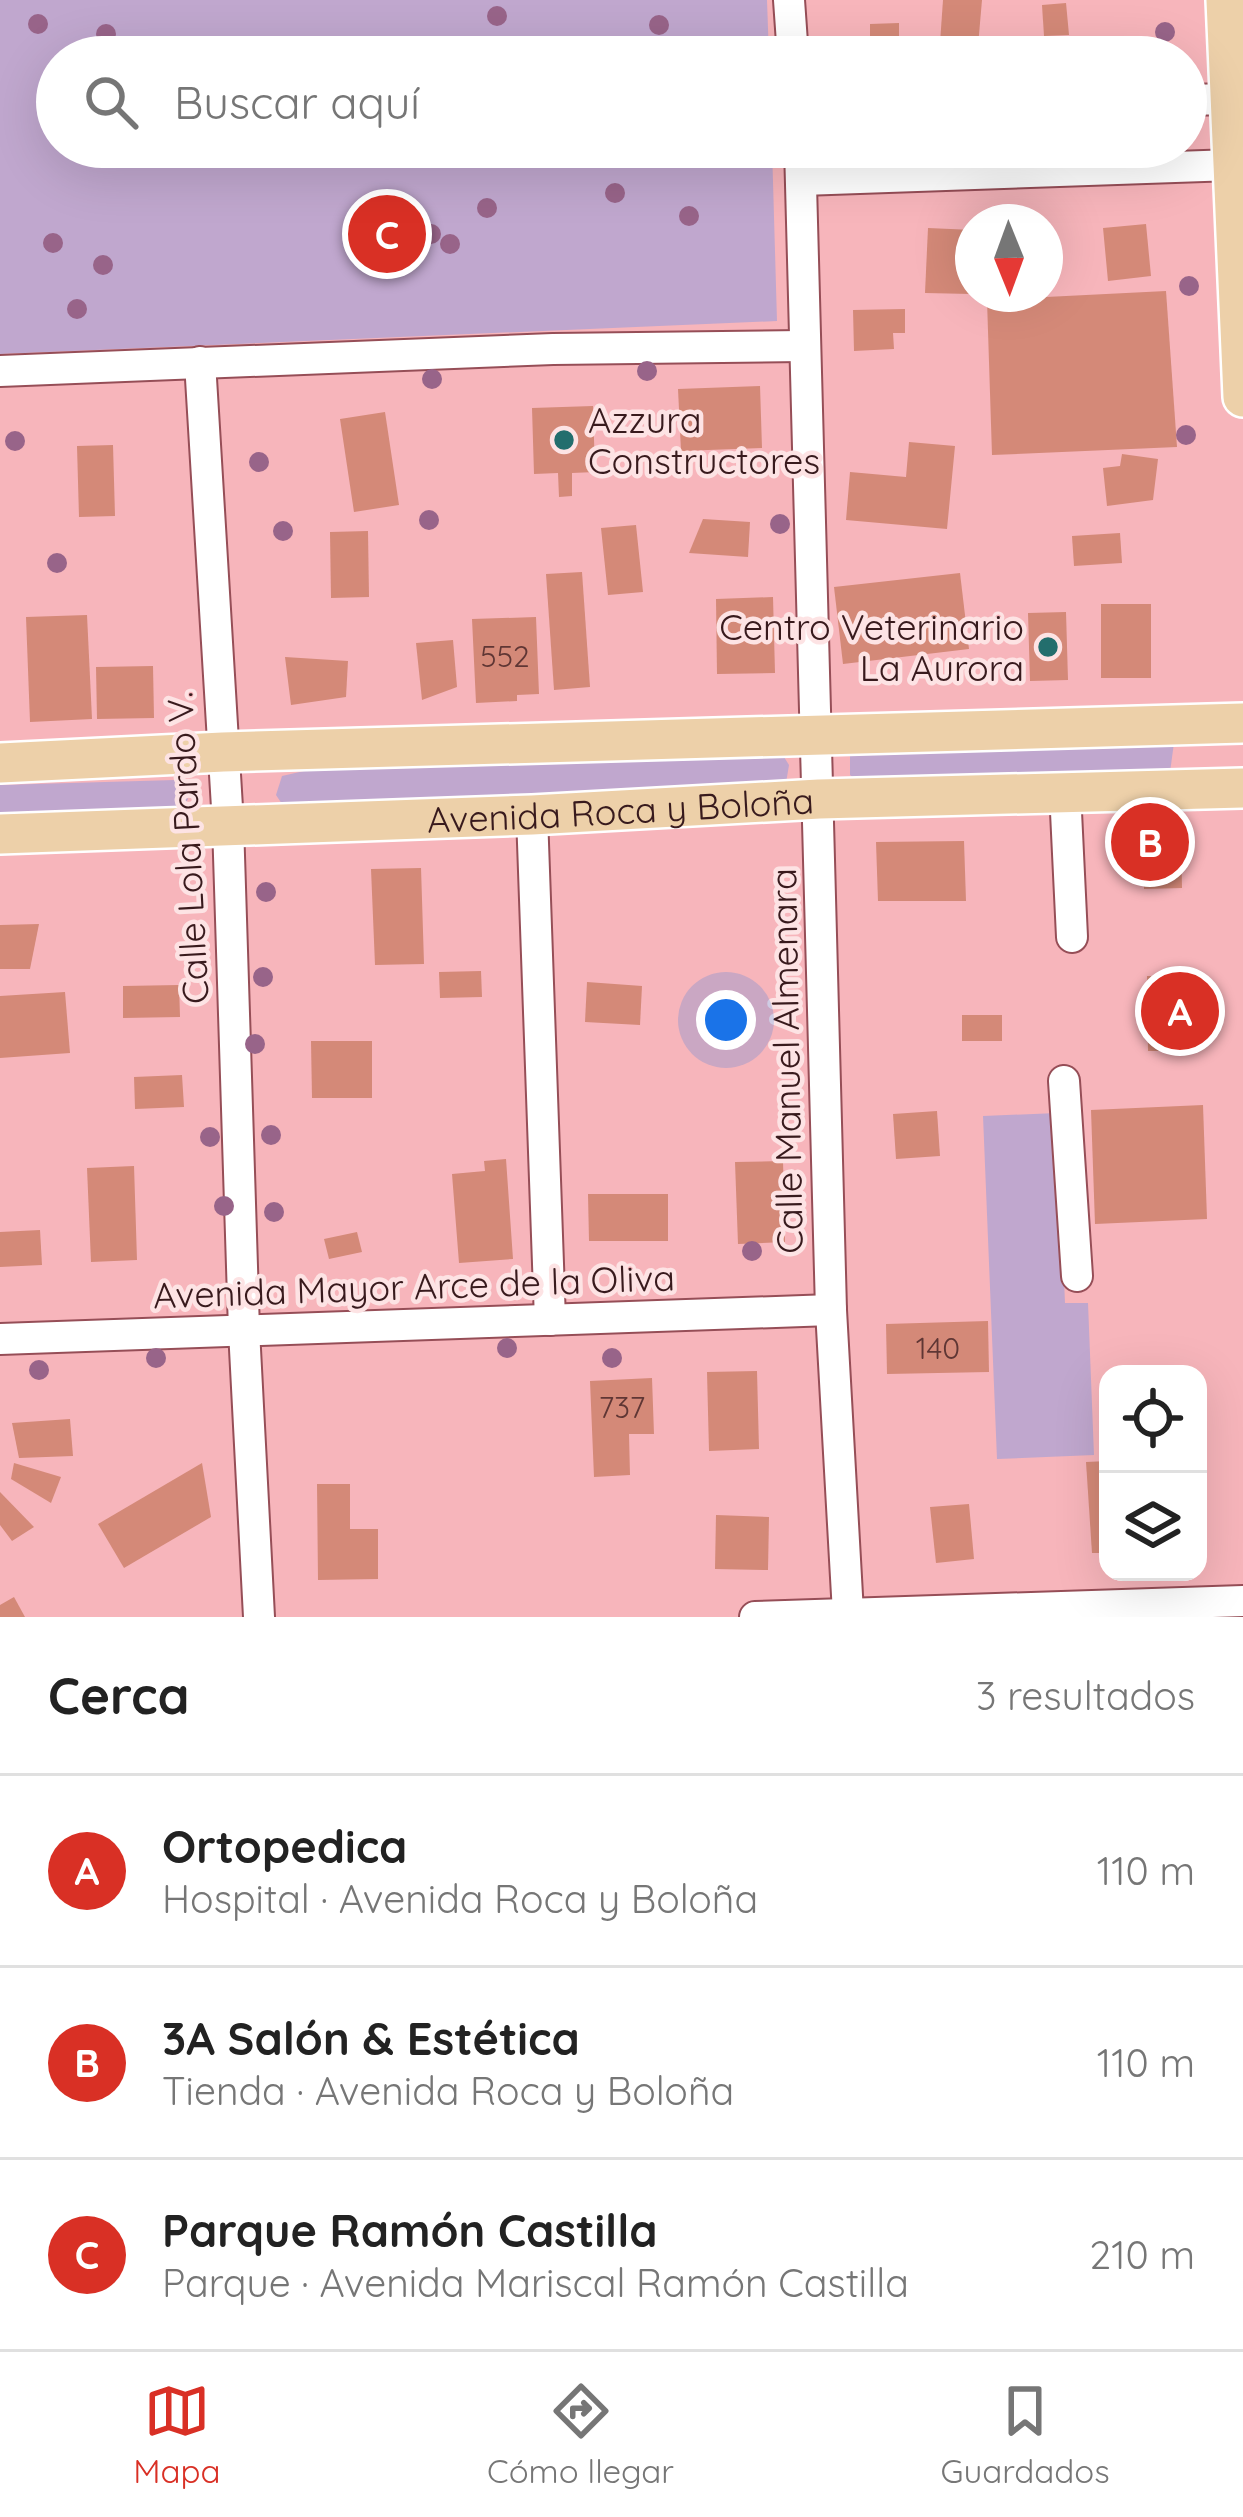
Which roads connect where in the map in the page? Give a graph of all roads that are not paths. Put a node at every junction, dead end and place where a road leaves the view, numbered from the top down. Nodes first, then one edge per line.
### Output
1 (789, 0) edge
2 (1226, 0) edge
3 (792, 36) edge
4 (1230, 99) junction
5 (1207, 100) edge
6 (1233, 165) junction
7 (1207, 166) edge
8 (801, 168) edge
9 (1147, 168) edge
10 (802, 180) junction
11 (1242, 340) edge
12 (802, 346) junction
13 (200, 362) junction
14 (0, 371) edge
15 (1243, 398) edge
16 (1243, 723) edge
17 (817, 736) junction
18 (223, 752) junction
19 (0, 763) edge
20 (1243, 788) edge
21 (1065, 791) junction
22 (819, 799) junction
23 (532, 815) junction
24 (228, 824) junction
25 (0, 835) edge
26 (1072, 937) dead end
27 (1064, 1082) dead end
28 (1077, 1276) dead end
29 (831, 1310) junction
30 (550, 1320) junction
31 (244, 1330) junction
32 (0, 1339) edge
33 (1243, 1601) edge
34 (848, 1613) junction
35 (259, 1617) edge
36 (755, 1617) edge

1 - 3 street
2 - 4 main road
4 - 5 street
4 - 6 main road
6 - 7 street
6 - 11 main road
8 - 10 street, Calle Manuel Almenara
9 - 10 street
10 - 12 street, Calle Manuel Almenara
11 - 15 main road
12 - 13 street
12 - 17 street, Calle Manuel Almenara
13 - 14 street
13 - 18 street, Calle Lola Pardo V.
16 - 17 main road, Avenida Roca y Boloña
17 - 18 main road, Avenida Roca y Boloña
17 - 22 street, Calle Manuel Almenara
18 - 19 main road, Avenida Roca y Boloña
18 - 24 street, Calle Lola Pardo V.
20 - 21 main road, Avenida Roca y Boloña
21 - 22 main road, Avenida Roca y Boloña
21 - 26 street
22 - 23 main road, Avenida Roca y Boloña
22 - 29 street, Calle Manuel Almenara
23 - 24 main road, Avenida Roca y Boloña
23 - 30 street
24 - 25 main road, Avenida Roca y Boloña
24 - 31 street, Calle Lola Pardo V.
27 - 28 street
29 - 30 street, Avenida Mayor Arce de la Oliva
29 - 34 street, Calle Manuel Almenara
30 - 31 street, Avenida Mayor Arce de la Oliva
31 - 32 street, Avenida Mayor Arce de la Oliva
31 - 35 street, Calle Lola Pardo V.
33 - 34 street
34 - 36 street

